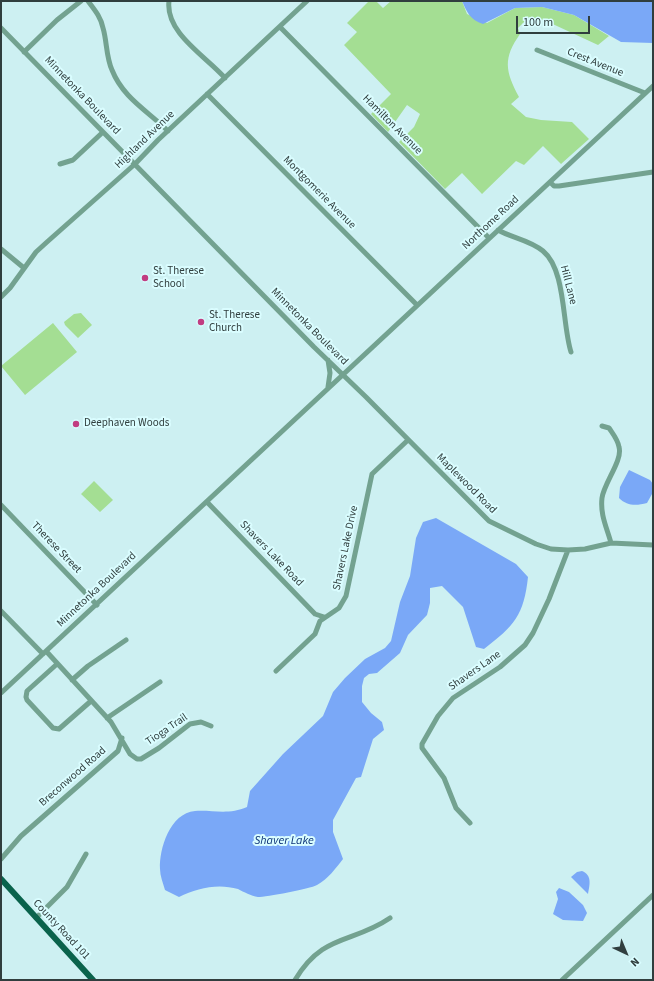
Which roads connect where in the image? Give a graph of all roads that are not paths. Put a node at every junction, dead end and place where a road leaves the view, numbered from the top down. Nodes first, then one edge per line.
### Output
1 (81, 1) edge
2 (88, 1) edge
3 (169, 1) edge
4 (297, 1) edge
5 (307, 1) edge
6 (302, 6) junction
7 (280, 26) junction
8 (2, 31) edge
9 (537, 50) dead end
10 (24, 52) junction
11 (225, 78) junction
12 (653, 86) edge
13 (645, 93) junction
14 (208, 94) junction
15 (168, 131) junction
16 (103, 132) junction
17 (60, 164) dead end
18 (135, 164) junction
19 (653, 172) edge
20 (550, 182) junction
21 (498, 230) junction
22 (489, 238) junction
23 (1, 249) edge
24 (24, 268) junction
25 (1, 297) edge
26 (416, 305) junction
27 (571, 352) dead end
28 (328, 360) junction
29 (343, 375) junction
30 (328, 388) junction
31 (602, 426) dead end
32 (408, 440) junction
33 (207, 502) junction
34 (1, 505) edge
35 (611, 543) junction
36 (653, 545) edge
37 (568, 550) junction
38 (97, 605) junction
39 (1, 611) edge
40 (324, 617) junction
41 (126, 640) dead end
42 (44, 653) junction
43 (57, 664) junction
44 (276, 671) dead end
45 (72, 680) junction
46 (160, 682) dead end
47 (1, 693) edge
48 (91, 701) junction
49 (107, 718) junction
50 (211, 726) dead end
51 (122, 737) junction
52 (118, 750) junction
53 (130, 754) junction
54 (470, 823) dead end
55 (86, 854) dead end
56 (1, 859) edge
57 (1, 879) edge
58 (1, 882) edge
59 (14, 894) junction
60 (653, 895) edge
61 (36, 918) junction
62 (390, 918) dead end
63 (93, 980) edge
64 (295, 980) edge
65 (562, 980) edge

1 - 10 street
2 - 15 street
3 - 11 street
4 - 6 street
5 - 6 street, Highland Avenue
6 - 7 street, Highland Avenue
7 - 11 street, Highland Avenue
7 - 22 street, Hamilton Avenue
8 - 10 street, Minnetonka Boulevard
9 - 13 street, Crest Avenue
10 - 16 street, Minnetonka Boulevard
11 - 14 street, Highland Avenue
12 - 13 street, Northome Road
13 - 20 street, Northome Road
14 - 15 street, Highland Avenue
14 - 26 street, Montgomerie Avenue
15 - 18 street, Highland Avenue
16 - 17 street
16 - 18 street, Minnetonka Boulevard
18 - 24 street, Highland Avenue
18 - 28 street, Minnetonka Boulevard
19 - 20 street
20 - 21 street, Northome Road
21 - 22 street, Northome Road
21 - 27 street, Hill Lane
22 - 26 street, Northome Road
23 - 24 street
24 - 25 street, Highland Avenue
26 - 29 street, Northome Road
28 - 29 street, Minnetonka Boulevard
28 - 30 street
29 - 30 street, Minnetonka Boulevard
29 - 32 street, Maplewood Road
30 - 33 street, Minnetonka Boulevard
31 - 35 street
32 - 37 street, Maplewood Road
32 - 40 street, Shavers Lake Drive
33 - 38 street, Minnetonka Boulevard
33 - 40 street, Shavers Lake Road
34 - 38 street, Therese Street
35 - 36 street, Maplewood Road
35 - 37 street, Maplewood Road
37 - 54 street, Shavers Lane
38 - 42 street, Minnetonka Boulevard
39 - 42 street
40 - 44 street, Shavers Lake Drive
41 - 45 street
42 - 43 street
42 - 47 street, Minnetonka Boulevard
43 - 45 street
43 - 48 street
45 - 48 street
46 - 49 street
48 - 49 street
49 - 51 street
50 - 53 street, Tioga Trail
51 - 52 street, Breconwood Road
51 - 53 street
52 - 53 street
52 - 56 street, Breconwood Road
55 - 61 street
57 - 59 main road, County Road 101
58 - 59 main road, County Road 101
59 - 61 main road, County Road 101
60 - 65 street
61 - 63 main road, County Road 101
62 - 64 street

